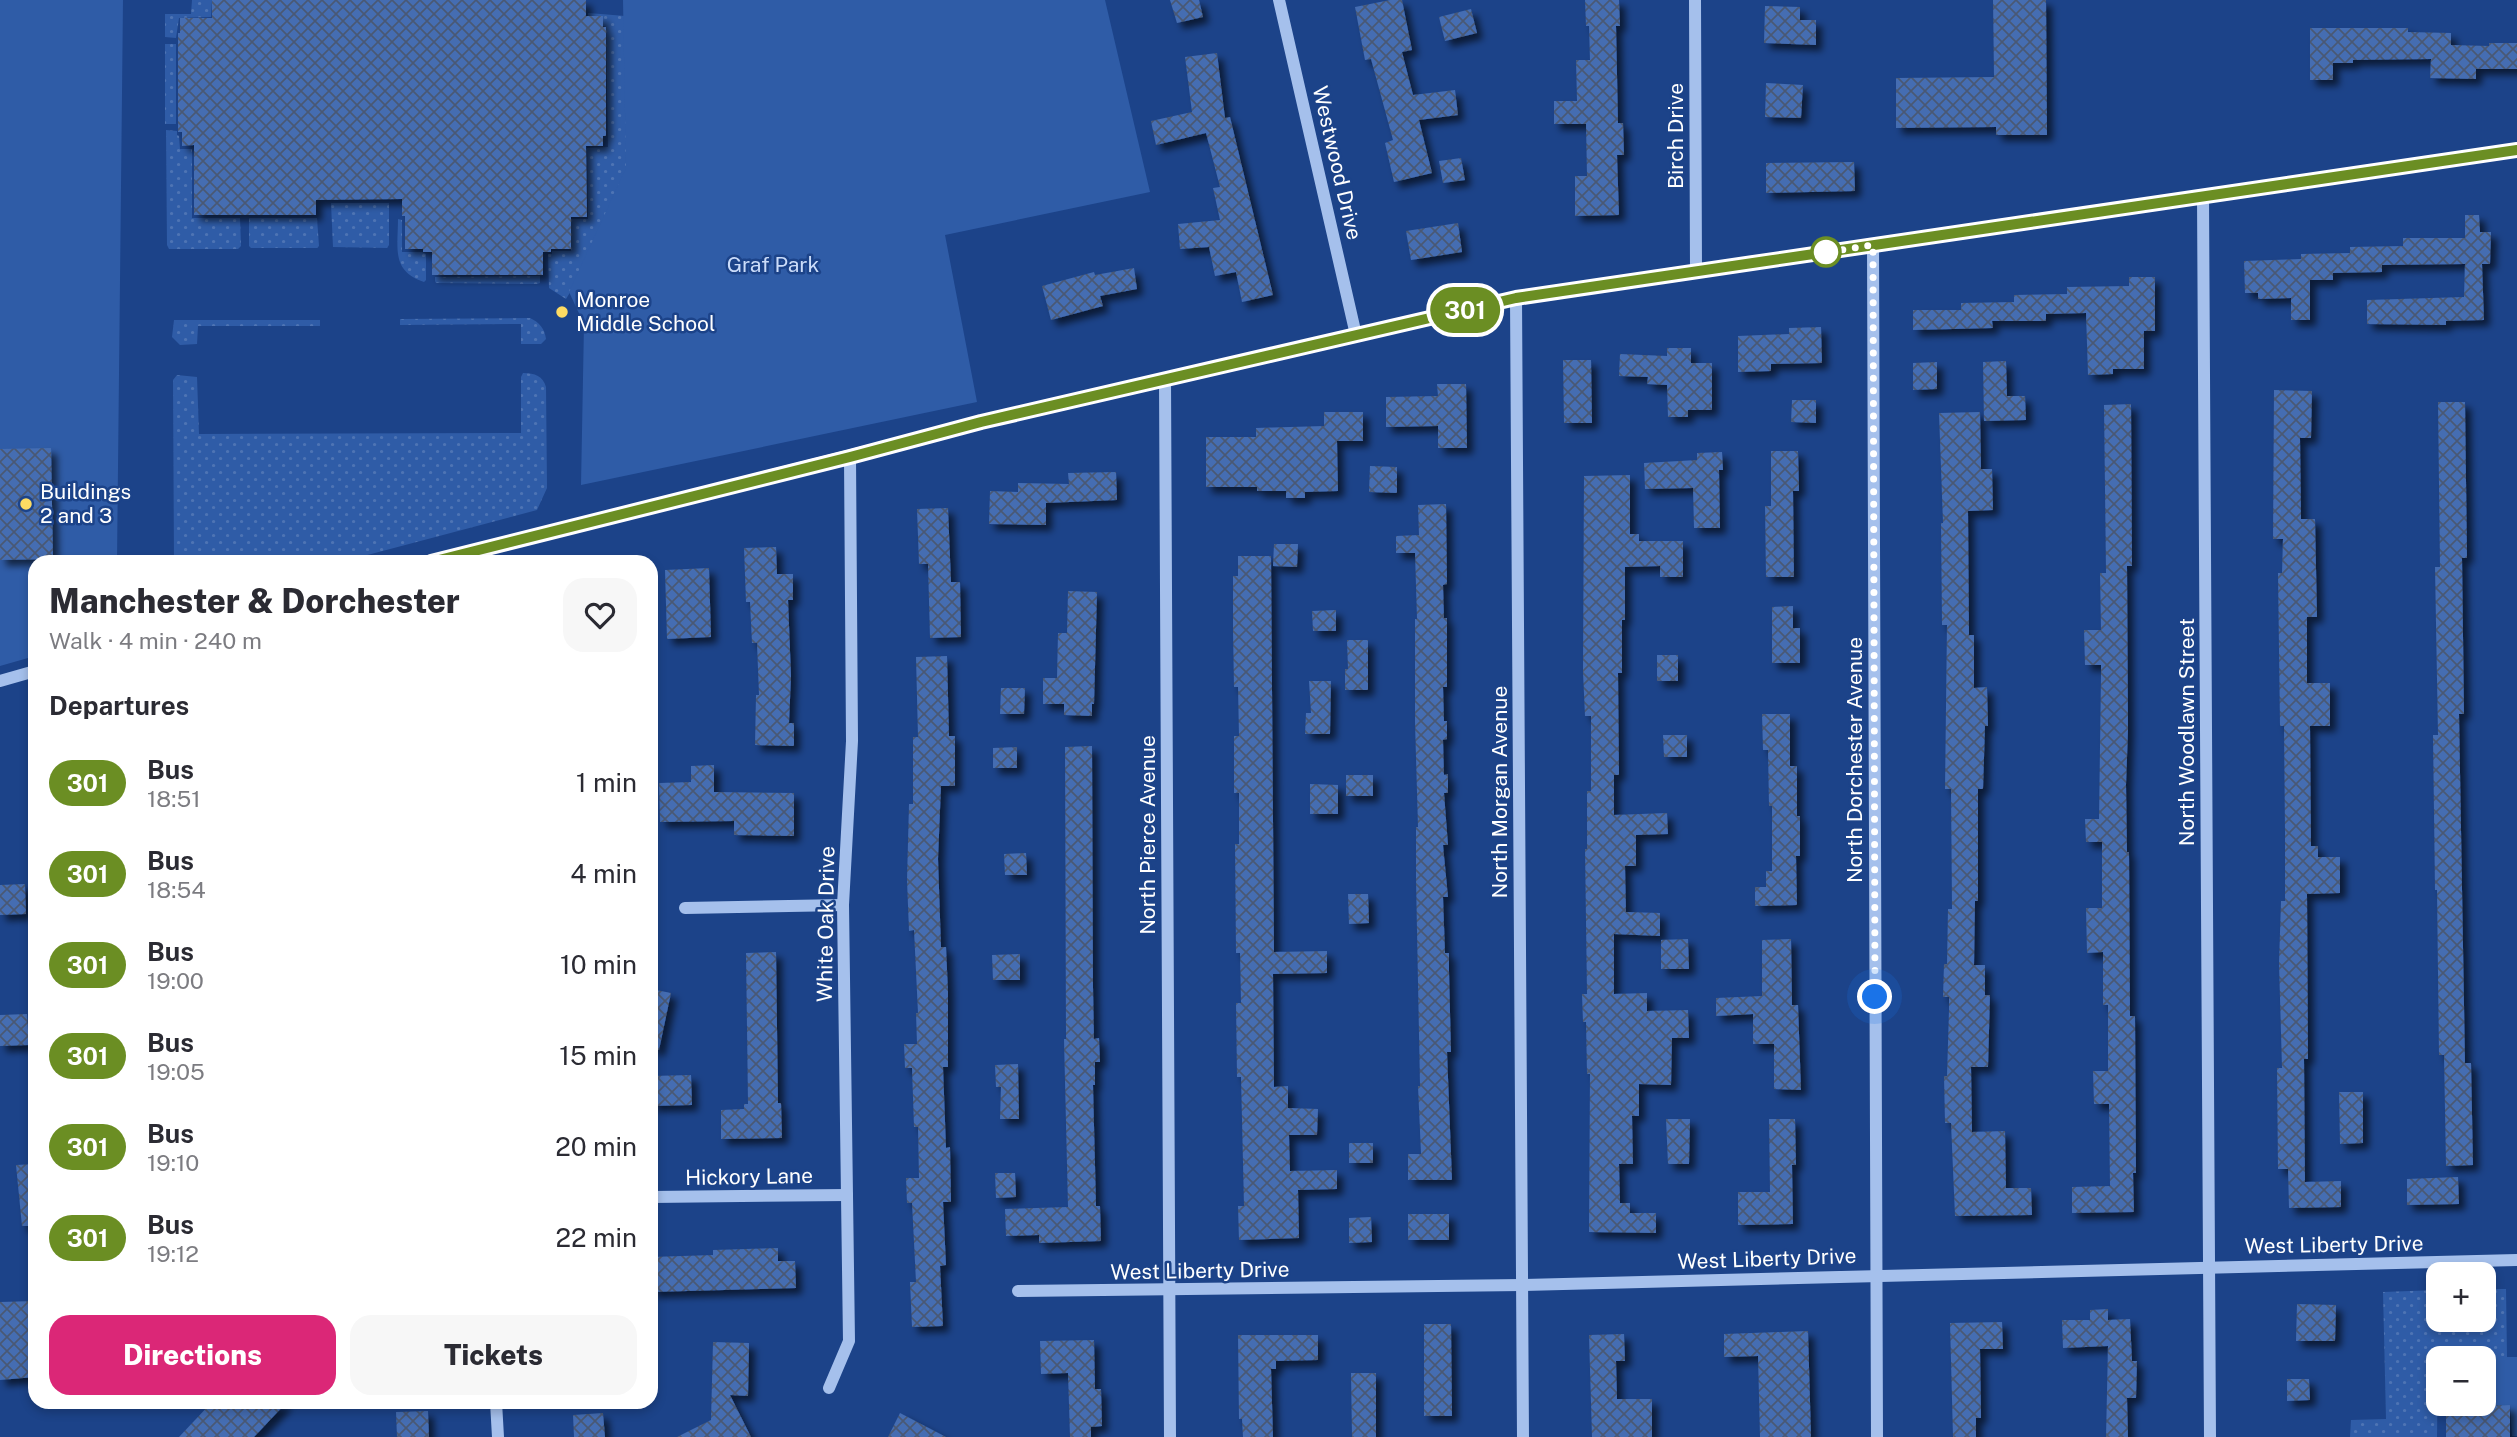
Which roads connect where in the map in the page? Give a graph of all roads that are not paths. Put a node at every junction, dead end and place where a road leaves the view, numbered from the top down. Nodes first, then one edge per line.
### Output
1 (1279, 0) edge
2 (1695, 0) edge
3 (2517, 150) edge
4 (2203, 197) junction
5 (1873, 245) junction
6 (1696, 272) junction
7 (1516, 298) junction
8 (1356, 335) junction
9 (1165, 378) junction
10 (850, 457) junction
11 (459, 555) edge
12 (28, 673) edge
13 (0, 681) edge
14 (843, 905) junction
15 (685, 908) dead end
16 (847, 1195) junction
17 (658, 1197) edge
18 (2517, 1260) edge
19 (2209, 1267) junction
20 (1876, 1275) junction
21 (1522, 1285) junction
22 (1018, 1291) dead end
23 (1169, 1291) junction
24 (829, 1388) dead end
25 (496, 1409) edge
26 (498, 1437) edge
27 (1170, 1437) edge
28 (1523, 1437) edge
29 (1877, 1437) edge
30 (2210, 1437) edge

1 - 8 street, Westwood Drive
2 - 6 street, Birch Drive
3 - 4 street
4 - 5 street
4 - 19 street, North Woodlawn Street
5 - 6 street
5 - 20 street, North Dorchester Avenue
6 - 7 street
7 - 8 street
7 - 21 street, North Morgan Avenue
8 - 9 street
9 - 10 street
9 - 23 street, North Pierce Avenue
10 - 11 street
10 - 14 street, White Oak Drive
12 - 13 street
14 - 15 street
14 - 16 street, White Oak Drive
16 - 17 street, Hickory Lane
16 - 24 street, White Oak Drive
18 - 19 street, West Liberty Drive
19 - 20 street, West Liberty Drive
19 - 30 street, North Woodlawn Street
20 - 21 street, West Liberty Drive
20 - 29 street, North Dorchester Avenue
21 - 23 street, West Liberty Drive
21 - 28 street, North Morgan Avenue
22 - 23 street, West Liberty Drive
23 - 27 street, North Pierce Avenue
25 - 26 street

